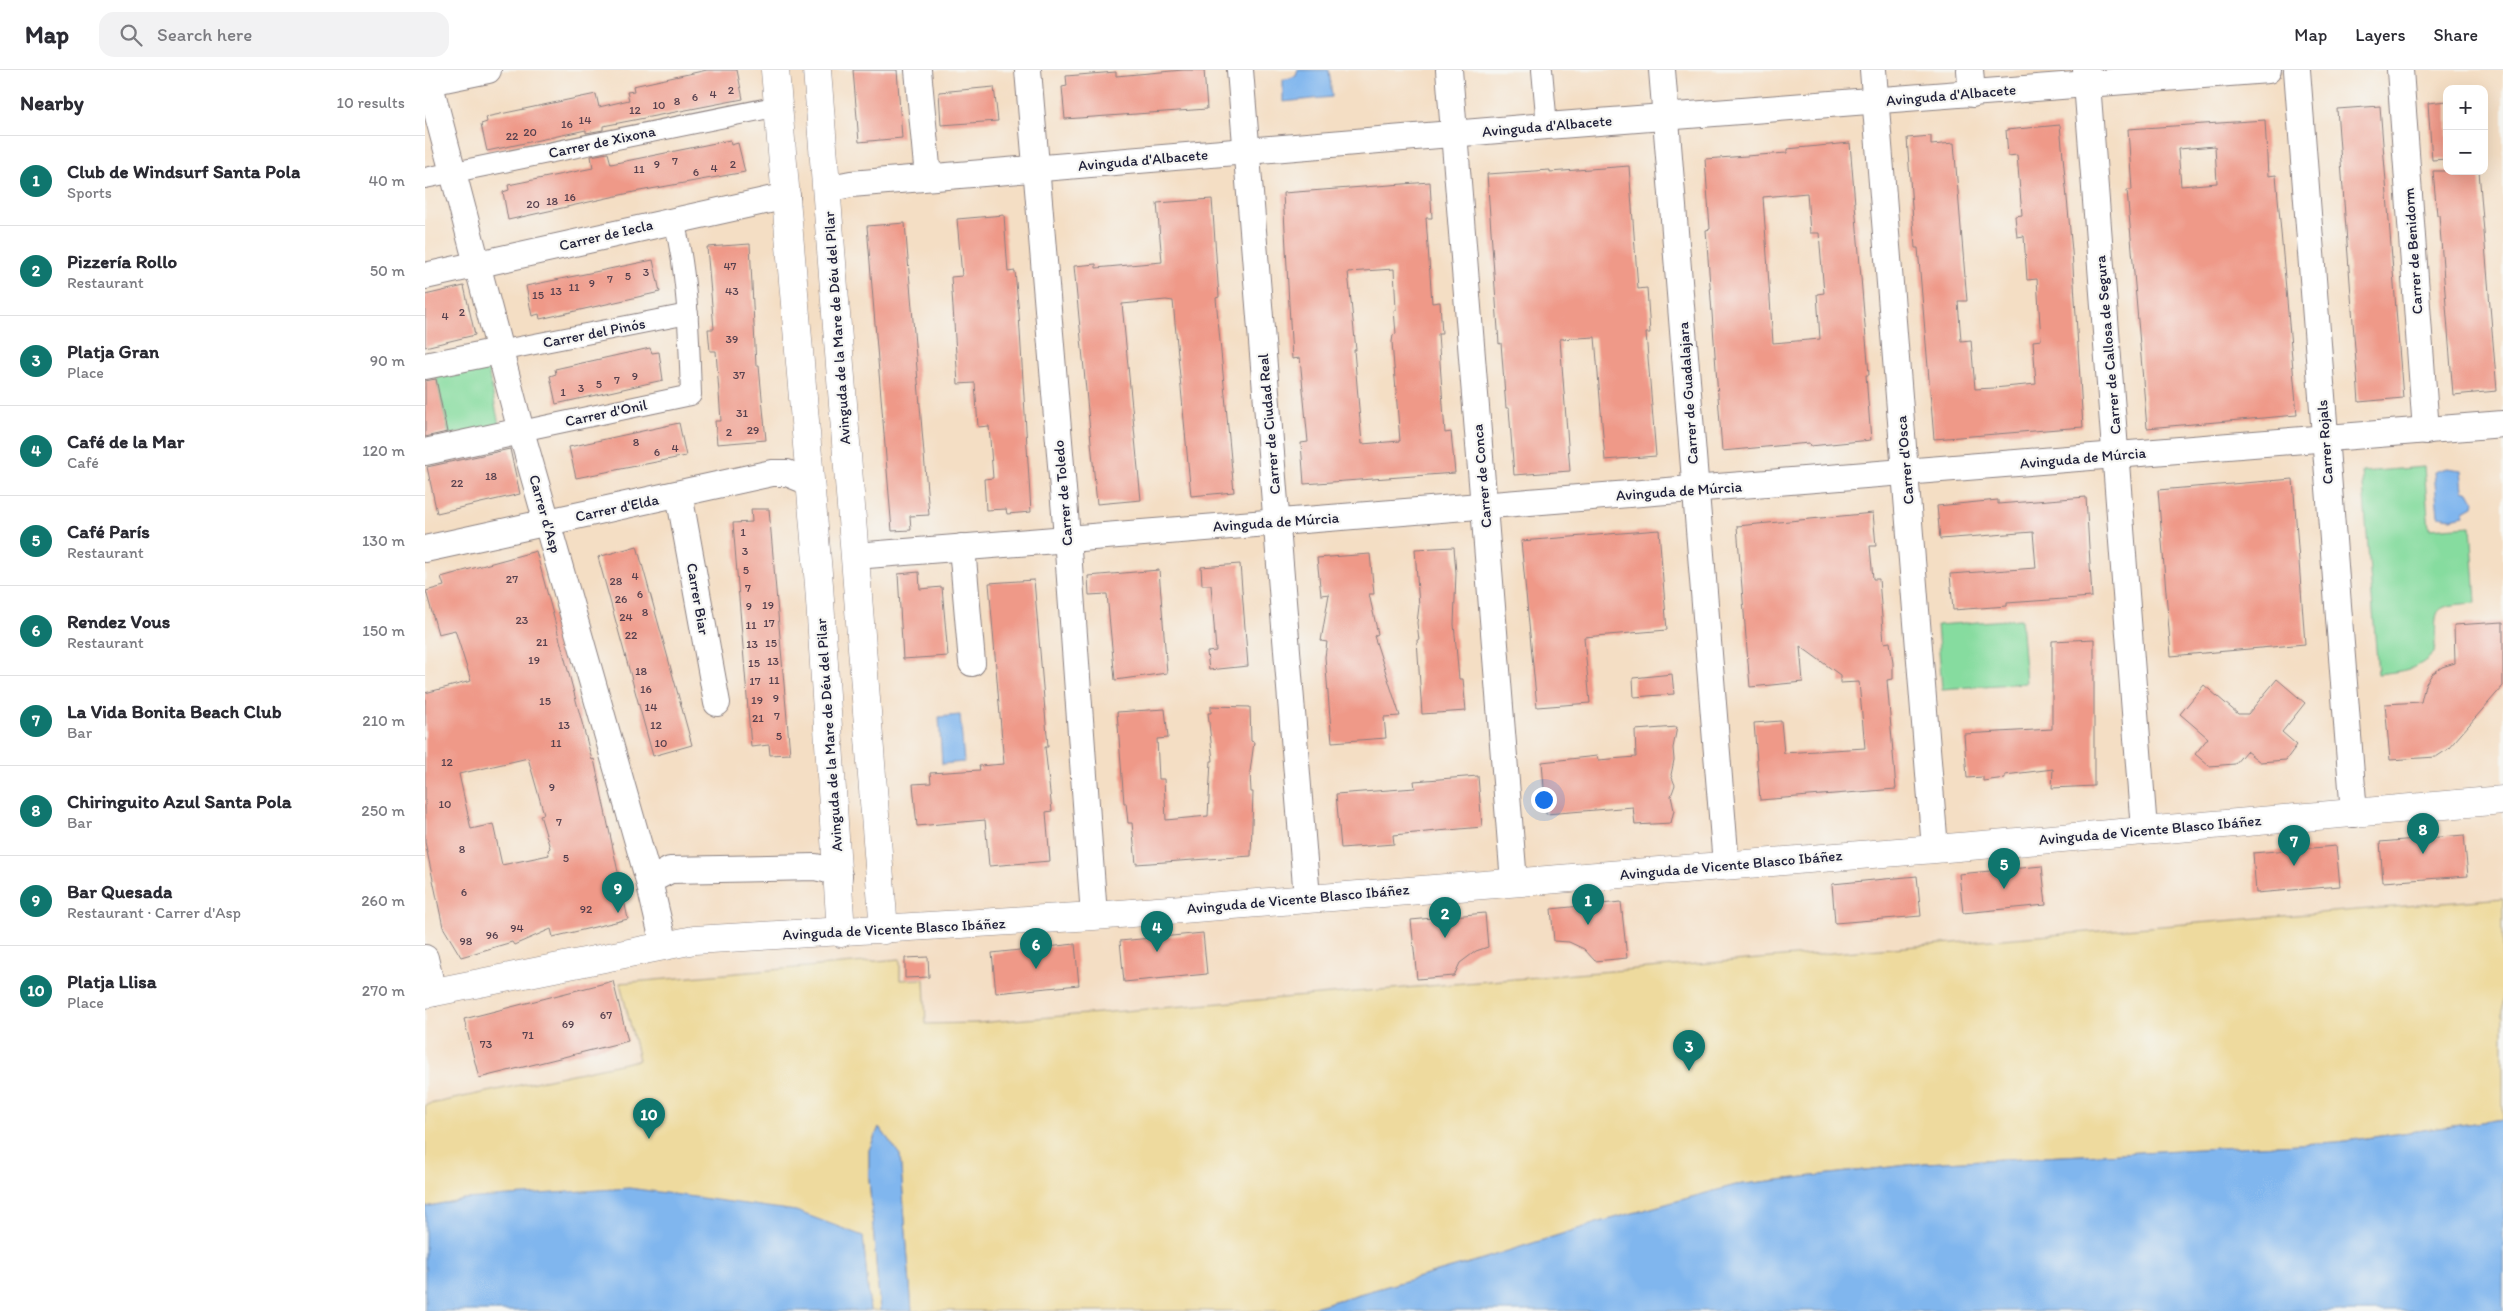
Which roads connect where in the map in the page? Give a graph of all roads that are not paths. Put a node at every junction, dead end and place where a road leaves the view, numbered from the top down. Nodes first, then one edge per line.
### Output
1 (488, 70) edge
2 (775, 70) edge
3 (817, 70) edge
4 (918, 70) edge
5 (1028, 70) edge
6 (1240, 70) edge
7 (1449, 70) edge
8 (1542, 70) edge
9 (1662, 70) edge
10 (1873, 70) edge
11 (2268, 70) edge
12 (2297, 70) edge
13 (2400, 70) edge
14 (2198, 73) edge
15 (2086, 77) edge
16 (426, 78) edge
17 (1971, 82) edge
18 (1876, 101) junction
19 (779, 106) junction
20 (1666, 117) junction
21 (1547, 126) junction
22 (1455, 134) junction
23 (1247, 152) junction
24 (1037, 168) junction
25 (453, 172) junction
26 (928, 177) junction
27 (425, 178) edge
28 (827, 189) junction
29 (787, 196) junction
30 (674, 220) junction
31 (477, 264) junction
32 (425, 276) edge
33 (688, 314) junction
34 (499, 351) junction
35 (425, 366) edge
36 (2503, 424) edge
37 (521, 431) junction
38 (2426, 431) junction
39 (2325, 440) junction
40 (425, 452) edge
41 (2116, 455) junction
42 (1906, 473) junction
43 (809, 482) junction
44 (1695, 490) junction
45 (679, 494) junction
46 (1485, 506) junction
47 (548, 522) junction
48 (1277, 522) junction
49 (1067, 537) junction
50 (814, 539) junction
51 (962, 547) junction
52 (425, 549) edge
53 (855, 556) junction
54 (972, 663) dead end
55 (717, 703) dead end
56 (2503, 800) edge
57 (2353, 814) junction
58 (2144, 830) junction
59 (1935, 849) junction
60 (1725, 865) junction
61 (839, 876) junction
62 (649, 881) junction
63 (1514, 882) junction
64 (1307, 898) junction
65 (1094, 916) junction
66 (884, 930) junction
67 (841, 932) junction
68 (663, 945) junction
69 (425, 958) edge
70 (429, 994) edge

1 - 16 street
2 - 19 street, Avinguda de la Mare de Déu del Pilar
3 - 28 street, Avinguda de la Mare de Déu del Pilar
4 - 26 street
5 - 24 street, Carrer de Toledo
6 - 23 street, Carrer de Ciudad Real
7 - 22 street, Carrer de Conca
8 - 21 street
9 - 20 street, Carrer de Guadalajara
10 - 18 street, Carrer d'Osca
11 - 14 street, Avinguda d'Albacete
12 - 39 street, Carrer Rojals
13 - 38 street, Carrer de Benidorm
14 - 15 street, Avinguda d'Albacete
15 - 17 street, Avinguda d'Albacete
15 - 41 street, Carrer de Callosa de Segura
16 - 25 street, Carrer d'Asp
17 - 18 street, Avinguda d'Albacete
18 - 20 street, Avinguda d'Albacete
18 - 42 street, Carrer d'Osca
19 - 25 street, Carrer de Xixona
19 - 29 street, Avinguda de la Mare de Déu del Pilar
20 - 21 street, Avinguda d'Albacete
20 - 44 street, Carrer de Guadalajara
21 - 22 street, Avinguda d'Albacete
22 - 23 street, Avinguda d'Albacete
22 - 46 street, Carrer de Conca
23 - 24 street, Avinguda d'Albacete
23 - 48 street, Carrer de Ciudad Real
24 - 26 street, Avinguda d'Albacete
24 - 49 street, Carrer de Toledo
25 - 27 street, Carrer de Xixona
25 - 31 street, Carrer d'Asp
26 - 28 street, Avinguda d'Albacete
28 - 29 street, Avinguda de la Mare de Déu del Pilar
28 - 53 street, Avinguda de la Mare de Déu del Pilar
29 - 30 street, Carrer de Iecla
29 - 43 street, Avinguda de la Mare de Déu del Pilar
30 - 31 street, Carrer de Iecla
30 - 33 street
31 - 32 street, Carrer de Iecla
31 - 34 street, Carrer d'Asp
33 - 34 street, Carrer del Pinós
33 - 37 street, Carrer d'Onil
34 - 35 street
34 - 37 street, Carrer d'Asp
36 - 38 street, Avinguda de Múrcia
37 - 40 street
37 - 47 street, Carrer d'Asp
38 - 39 street, Avinguda de Múrcia
39 - 41 street, Avinguda de Múrcia
39 - 57 street, Carrer Rojals
41 - 42 street, Avinguda de Múrcia
41 - 58 street, Carrer de Callosa de Segura
42 - 44 street, Avinguda de Múrcia
42 - 59 street, Carrer d'Osca
43 - 45 street, Carrer d'Elda
43 - 50 street, Avinguda de la Mare de Déu del Pilar
44 - 46 street, Avinguda de Múrcia
44 - 60 street, Carrer de Guadalajara
45 - 47 street, Carrer d'Elda
45 - 55 street, Carrer Biar
46 - 48 street, Avinguda de Múrcia
46 - 63 street, Carrer de Conca
47 - 52 street, Carrer d'Elda
47 - 62 street, Carrer d'Asp
48 - 49 street, Avinguda de Múrcia
48 - 64 street, Carrer de Ciudad Real
49 - 51 street, Avinguda de Múrcia
49 - 65 street, Carrer de Toledo
50 - 53 street
50 - 61 street, Avinguda de la Mare de Déu del Pilar
51 - 53 street, Avinguda de Múrcia
51 - 54 street
53 - 66 street, Avinguda de la Mare de Déu del Pilar
56 - 57 street, Avinguda de Vicente Blasco Ibáñez
57 - 58 street, Avinguda de Vicente Blasco Ibáñez
58 - 59 street, Avinguda de Vicente Blasco Ibáñez
59 - 60 street, Avinguda de Vicente Blasco Ibáñez
60 - 63 street, Avinguda de Vicente Blasco Ibáñez
61 - 62 street
61 - 67 street, Avinguda de la Mare de Déu del Pilar
62 - 68 street, Carrer d'Asp
63 - 64 street, Avinguda de Vicente Blasco Ibáñez
64 - 65 street, Avinguda de Vicente Blasco Ibáñez
65 - 66 street, Avinguda de Vicente Blasco Ibáñez
66 - 67 street, Avinguda de Vicente Blasco Ibáñez
67 - 68 street, Avinguda de Vicente Blasco Ibáñez
68 - 70 street, Avinguda de Vicente Blasco Ibáñez
69 - 70 street

